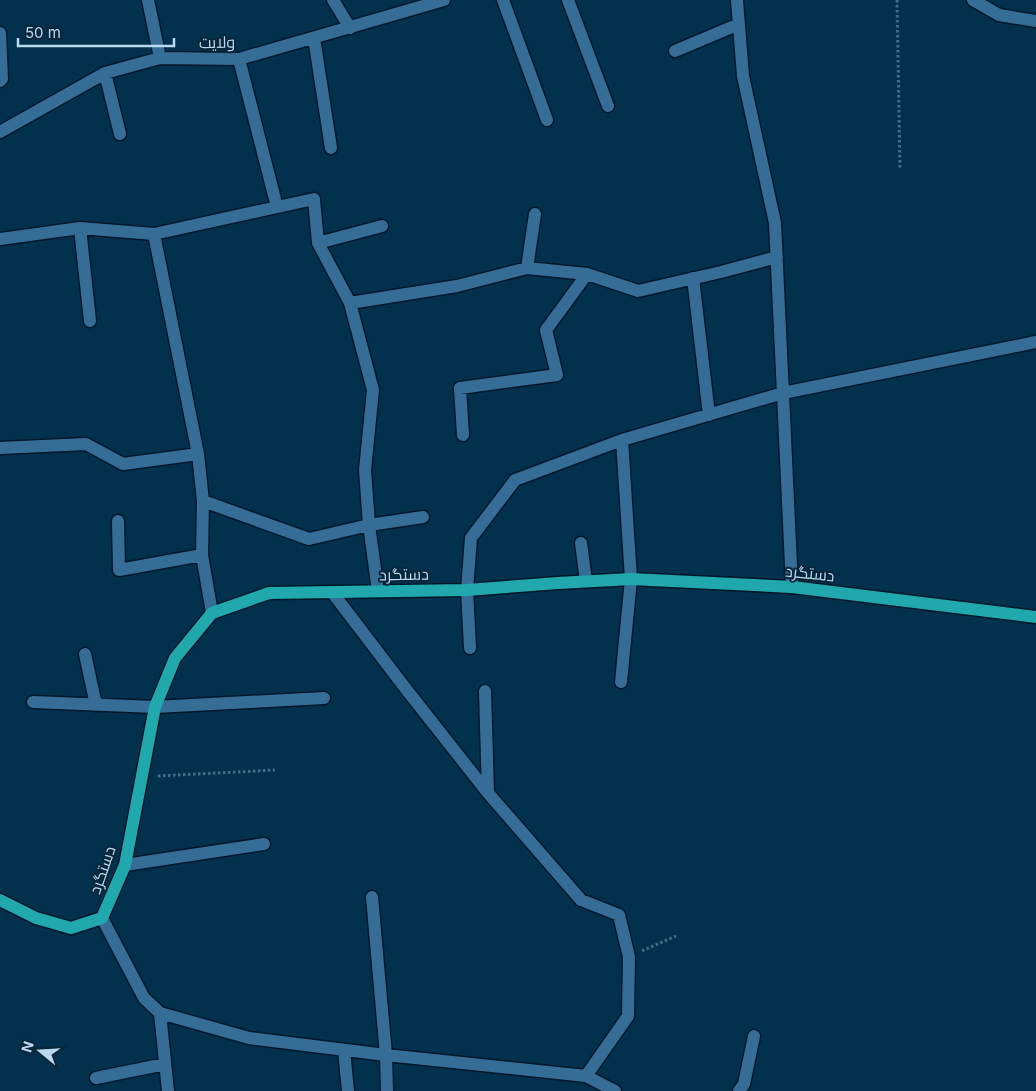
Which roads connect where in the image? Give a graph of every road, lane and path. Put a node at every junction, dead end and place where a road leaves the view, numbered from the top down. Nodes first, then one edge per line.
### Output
1 (148, 0) edge
2 (333, 0) edge
3 (444, 0) edge
4 (504, 0) edge
5 (568, 0) edge
6 (737, 0) edge
7 (897, 0) edge
8 (973, 0) edge
9 (1036, 21) edge
10 (739, 24) junction
11 (350, 28) junction
12 (0, 33) edge
13 (314, 38) junction
14 (675, 51) dead end
15 (160, 58) junction
16 (239, 59) junction
17 (106, 73) junction
18 (0, 81) edge
19 (608, 106) dead end
20 (547, 120) dead end
21 (0, 132) edge
22 (120, 134) dead end
23 (331, 148) dead end
24 (900, 170) dead end
25 (277, 207) junction
26 (535, 214) dead end
27 (382, 226) dead end
28 (80, 228) junction
29 (154, 234) junction
30 (0, 239) edge
31 (318, 244) junction
32 (777, 257) junction
33 (527, 268) junction
34 (587, 274) junction
35 (692, 278) junction
36 (350, 303) junction
37 (90, 321) dead end
38 (1036, 342) edge
39 (783, 393) junction
40 (709, 415) junction
41 (463, 435) dead end
42 (622, 440) junction
43 (0, 448) edge
44 (198, 454) junction
45 (203, 501) junction
46 (423, 517) dead end
47 (118, 521) dead end
48 (370, 525) junction
49 (582, 543) dead end
50 (202, 555) junction
51 (631, 579) junction
52 (586, 581) junction
53 (792, 587) junction
54 (468, 590) junction
55 (378, 591) junction
56 (332, 592) junction
57 (212, 613) junction
58 (1036, 617) edge
59 (470, 648) dead end
60 (84, 654) dead end
61 (621, 682) dead end
62 (485, 691) dead end
63 (324, 698) dead end
64 (33, 702) dead end
65 (96, 705) junction
66 (155, 708) junction
67 (275, 770) dead end
68 (142, 776) junction
69 (488, 793) junction
70 (264, 844) dead end
71 (125, 865) junction
72 (372, 897) dead end
73 (2, 904) edge
74 (102, 918) junction
75 (676, 936) dead end
76 (629, 957) junction
77 (160, 1012) junction
78 (754, 1036) dead end
79 (344, 1050) junction
80 (386, 1056) junction
81 (165, 1064) junction
82 (586, 1076) junction
83 (96, 1078) dead end
84 (608, 1089) edge
85 (168, 1091) edge
86 (348, 1091) edge
87 (387, 1091) edge
88 (739, 1091) edge

1 - 15 street
2 - 11 street
3 - 11 street, ولایت
4 - 20 street
5 - 19 street
6 - 10 street
7 - 24 path
8 - 9 street
10 - 14 street
10 - 32 street
11 - 13 street, ولایت
12 - 18 street
13 - 16 street, ولایت
13 - 23 street
15 - 16 street, ولایت
15 - 17 street, ولایت
16 - 25 street
17 - 21 street, ولایت
17 - 22 street
25 - 29 street
25 - 31 street
26 - 33 street
27 - 31 street
28 - 29 street
28 - 30 street
28 - 37 street
29 - 44 street
31 - 36 street
32 - 35 street
32 - 39 street
33 - 34 street
33 - 36 street
34 - 35 street
34 - 41 street
35 - 40 street
36 - 48 street
38 - 39 street
39 - 40 street
39 - 53 street
40 - 42 street
42 - 51 street
42 - 54 street
43 - 44 street
44 - 45 street
45 - 48 street
45 - 50 street
46 - 48 street
47 - 50 street
48 - 55 street
49 - 52 street
50 - 57 street
51 - 52 main road, دستگرد
51 - 53 main road, دستگرد
51 - 61 street
52 - 54 main road, دستگرد
53 - 58 main road, دستگرد
54 - 55 main road, دستگرد
54 - 59 street
55 - 56 main road, دستگرد
56 - 57 main road, دستگرد
56 - 69 street
57 - 66 main road, دستگرد
60 - 65 street
62 - 69 street
63 - 66 street
64 - 65 street
65 - 66 street
66 - 68 main road, دستگرد
67 - 68 path
68 - 71 main road, دستگرد
69 - 76 street
70 - 71 street
71 - 74 main road, دستگرد
72 - 80 street
73 - 74 main road, دستگرد
74 - 77 street
75 - 76 path
76 - 82 street
77 - 79 street
77 - 81 street
78 - 88 street
79 - 80 street
79 - 86 street
80 - 82 street
80 - 87 street
81 - 83 street
81 - 85 street
82 - 84 street

